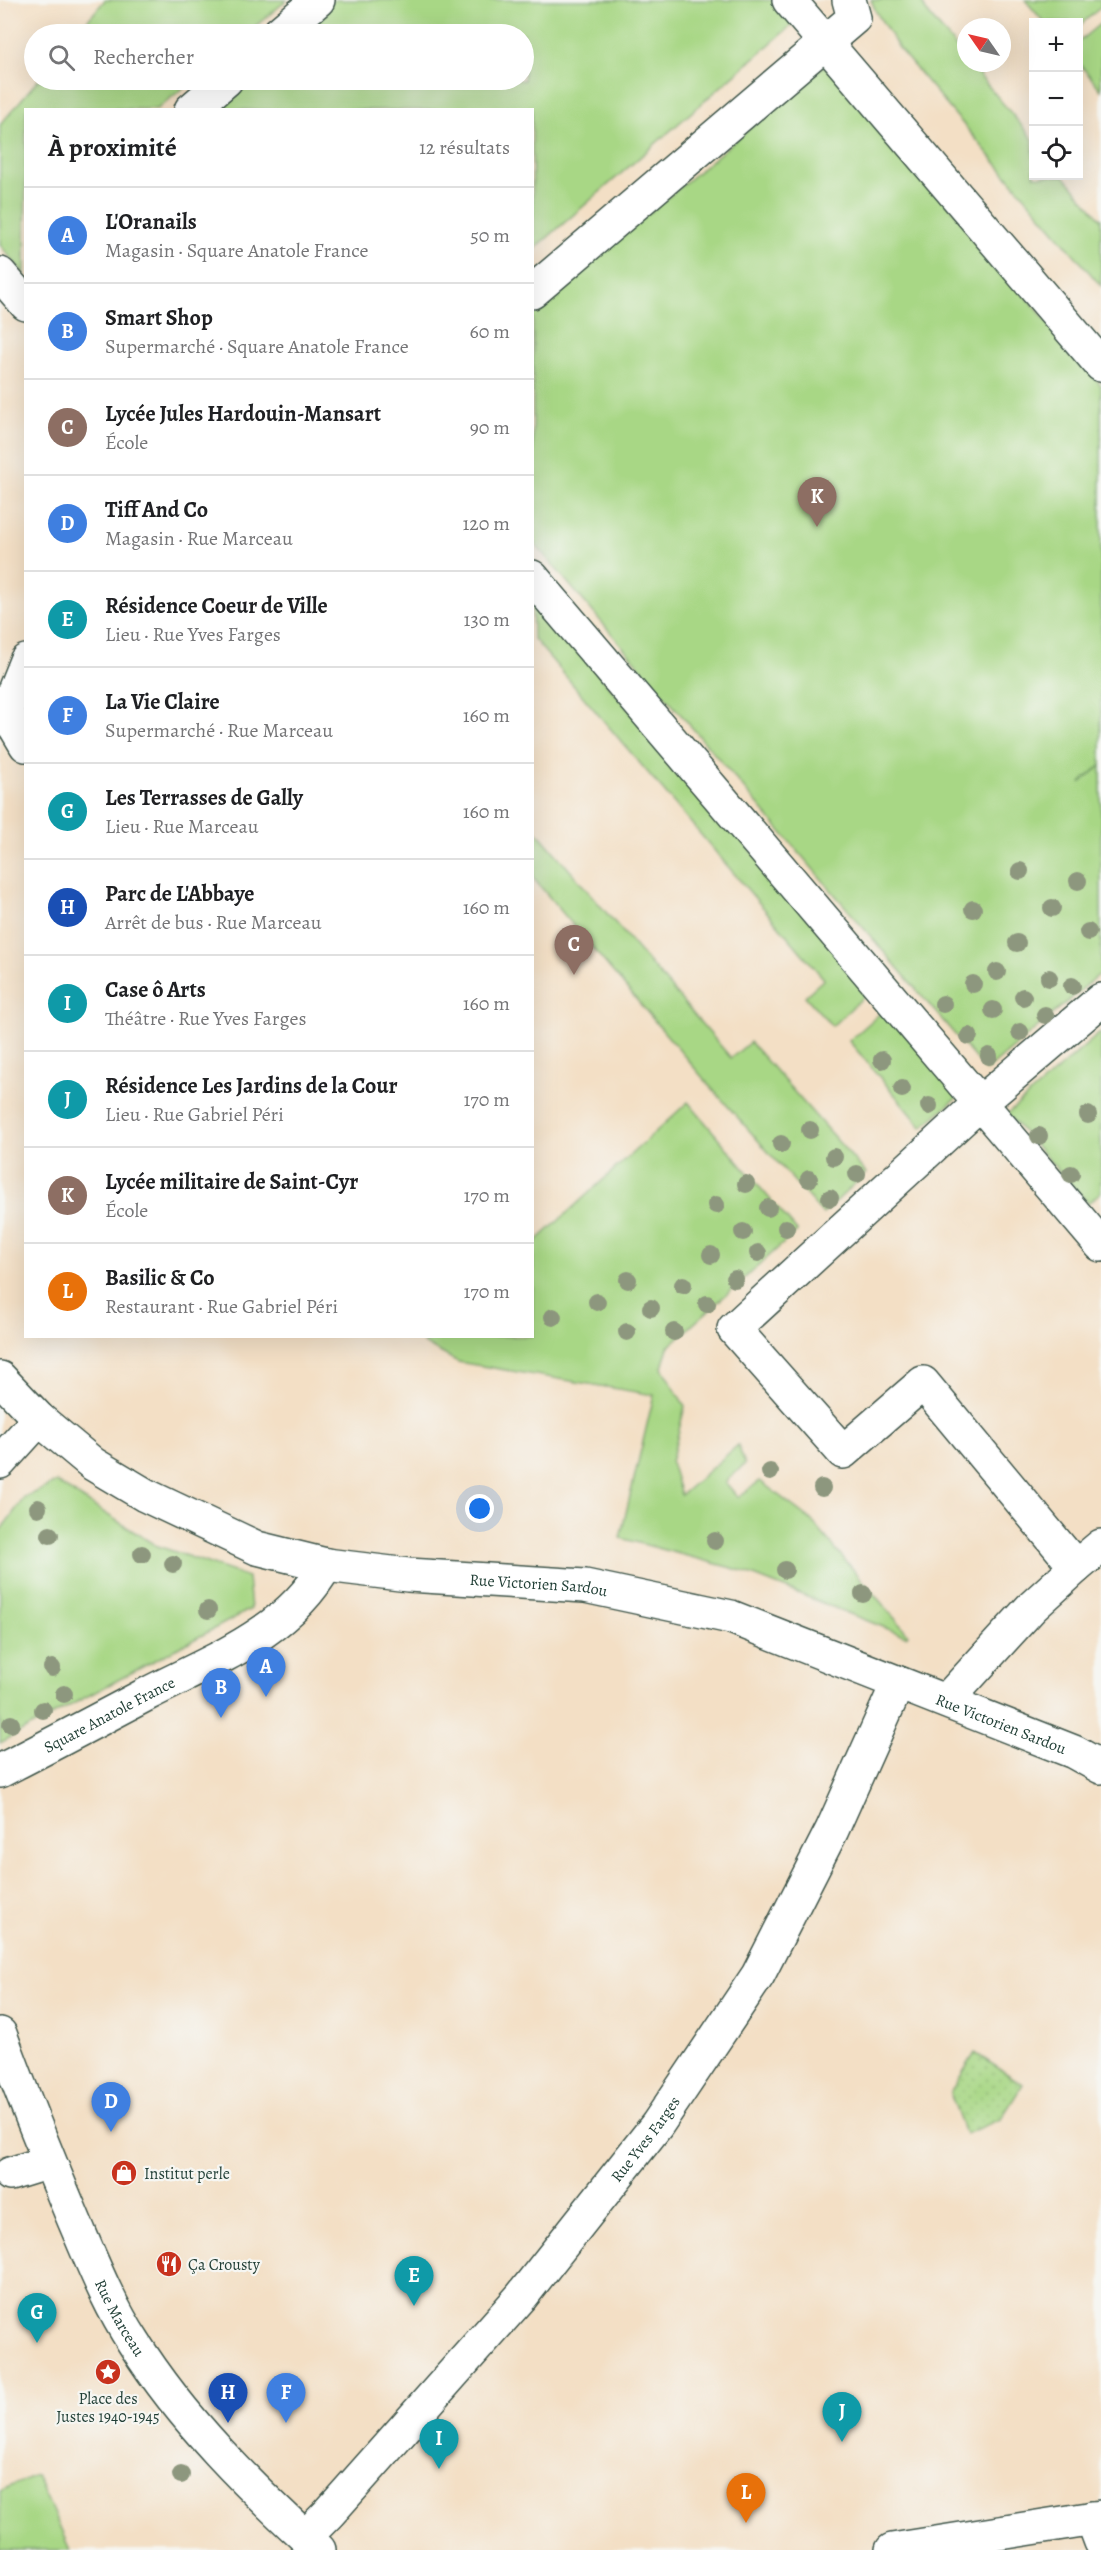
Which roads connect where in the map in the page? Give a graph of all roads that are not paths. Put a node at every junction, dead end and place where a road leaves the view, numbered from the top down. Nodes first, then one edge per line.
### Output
1 (318, 0) edge
2 (789, 0) edge
3 (849, 0) edge
4 (290, 24) edge
5 (825, 43) junction
6 (214, 90) edge
7 (193, 108) edge
8 (0, 274) edge
9 (534, 290) edge
10 (24, 302) edge
11 (1101, 365) edge
12 (534, 578) edge
13 (24, 666) edge
14 (3, 713) edge
15 (24, 742) edge
16 (1101, 1000) edge
17 (979, 1104) junction
18 (1101, 1245) edge
19 (0, 1378) edge
20 (39, 1419) junction
21 (0, 1462) edge
22 (1101, 1546) edge
23 (326, 1565) junction
24 (1076, 1567) junction
25 (898, 1683) junction
26 (946, 1701) junction
27 (1101, 1767) edge
28 (0, 1771) edge
29 (0, 2034) edge
30 (49, 2162) junction
31 (10, 2174) dead end
32 (1098, 2526) edge
33 (312, 2544) edge
34 (907, 2549) edge

1 - 4 street
2 - 5 street
3 - 5 street
5 - 9 street
5 - 11 street
6 - 7 street
8 - 10 street
12 - 17 street
13 - 14 street
14 - 15 street
16 - 17 street
17 - 18 street
17 - 24 street
19 - 20 street, Rue Victorien Sardou
20 - 21 street
20 - 23 street, Rue Victorien Sardou
22 - 24 street
23 - 25 street, Rue Victorien Sardou
23 - 28 street, Square Anatole France
24 - 26 street
25 - 26 street, Rue Victorien Sardou
25 - 33 street, Rue Yves Farges
26 - 27 street, Rue Victorien Sardou
29 - 30 street, Rue Marceau
30 - 31 street
30 - 33 street, Rue Marceau
32 - 34 street

